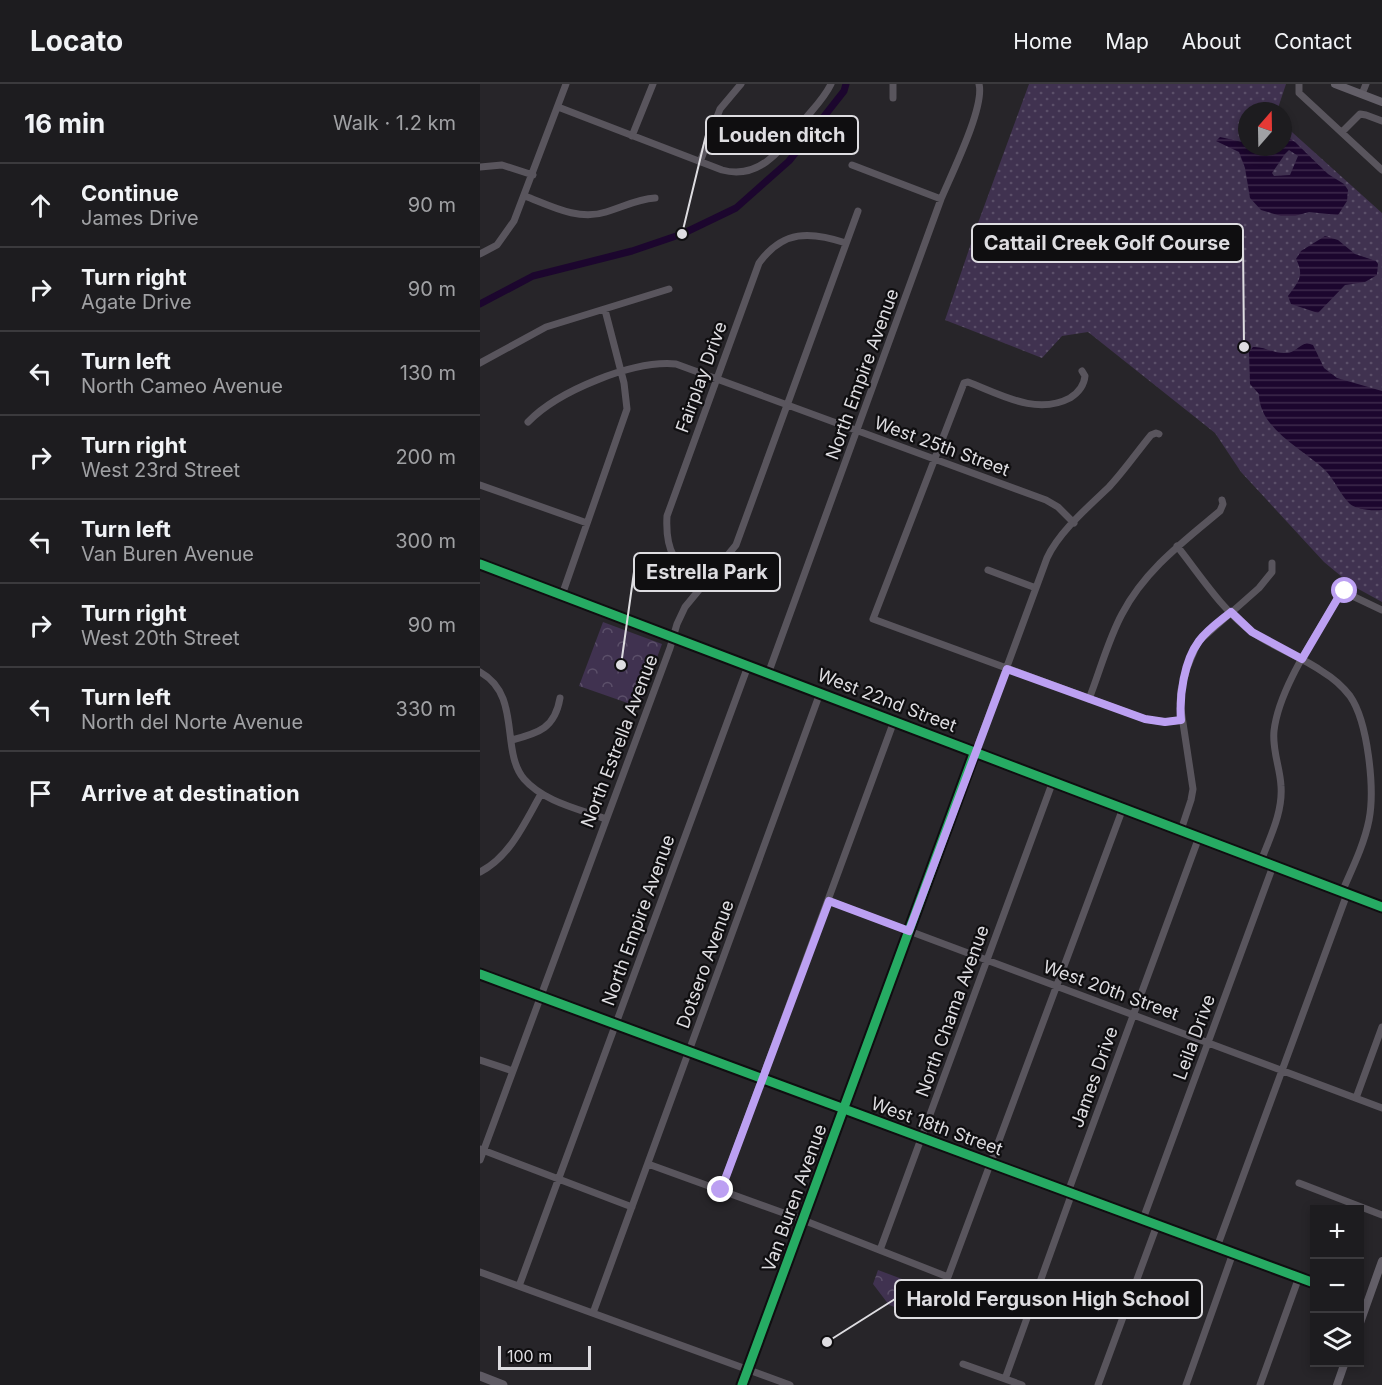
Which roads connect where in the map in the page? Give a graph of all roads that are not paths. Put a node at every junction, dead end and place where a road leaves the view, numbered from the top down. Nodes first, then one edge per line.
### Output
1 (566, 84) edge
2 (652, 84) edge
3 (741, 84) edge
4 (831, 84) edge
5 (892, 84) edge
6 (979, 84) edge
7 (1299, 84) edge
8 (1335, 84) edge
9 (1366, 84) edge
10 (1362, 94) junction
11 (893, 98) dead end
12 (1382, 102) edge
13 (558, 107) junction
14 (1382, 121) edge
15 (1342, 132) junction
16 (632, 136) junction
17 (700, 162) junction
18 (852, 165) dead end
19 (480, 167) edge
20 (1382, 170) edge
21 (533, 175) junction
22 (525, 196) junction
23 (655, 198) dead end
24 (941, 199) junction
25 (858, 211) dead end
26 (846, 243) junction
27 (480, 254) edge
28 (669, 289) dead end
29 (605, 310) junction
30 (480, 363) edge
31 (1082, 371) dead end
32 (622, 372) junction
33 (716, 379) junction
34 (786, 405) junction
35 (528, 422) dead end
36 (857, 430) junction
37 (1159, 434) dead end
38 (934, 459) junction
39 (480, 485) edge
40 (1222, 500) dead end
41 (1074, 523) junction
42 (587, 524) junction
43 (1177, 546) junction
44 (1272, 563) dead end
45 (480, 564) edge
46 (988, 570) dead end
47 (703, 585) junction
48 (1036, 588) junction
49 (562, 596) junction
50 (1382, 610) edge
51 (1231, 612) junction
52 (672, 637) junction
53 (1302, 659) junction
54 (748, 666) junction
55 (1007, 669) junction
56 (480, 672) edge
57 (768, 674) junction
58 (820, 693) junction
59 (560, 698) dead end
60 (1089, 699) junction
61 (1181, 720) junction
62 (894, 721) junction
63 (512, 740) junction
64 (975, 751) junction
65 (1053, 781) junction
66 (541, 794) junction
67 (1123, 808) junction
68 (606, 819) junction
69 (1181, 830) junction
70 (1199, 837) junction
71 (1261, 861) junction
72 (1273, 866) junction
73 (480, 872) edge
74 (1345, 893) junction
75 (829, 901) junction
76 (1382, 907) edge
77 (909, 931) junction
78 (987, 960) junction
79 (480, 974) edge
80 (1056, 986) junction
81 (540, 997) junction
82 (1132, 1014) junction
83 (615, 1024) junction
84 (1382, 1027) edge
85 (1208, 1043) junction
86 (688, 1051) junction
87 (480, 1060) edge
88 (1282, 1070) junction
89 (513, 1071) junction
90 (762, 1078) junction
91 (1356, 1098) junction
92 (1382, 1108) edge
93 (844, 1109) junction
94 (922, 1138) junction
95 (482, 1149) edge
96 (480, 1160) edge
97 (991, 1163) junction
98 (648, 1164) junction
99 (558, 1180) junction
100 (1299, 1183) dead end
101 (721, 1190) junction
102 (1070, 1192) junction
103 (632, 1206) junction
104 (1382, 1215) edge
105 (1143, 1219) junction
106 (803, 1220) junction
107 (1157, 1225) junction
108 (1217, 1247) junction
109 (880, 1251) junction
110 (1233, 1253) junction
111 (1382, 1261) edge
112 (480, 1272) edge
113 (1299, 1277) junction
114 (1310, 1281) edge
115 (519, 1286) junction
116 (1364, 1299) edge
117 (593, 1313) junction
118 (963, 1364) dead end
119 (1343, 1367) edge
120 (748, 1370) junction
121 (1005, 1379) junction
122 (483, 1380) edge
123 (503, 1385) edge
124 (742, 1385) edge
125 (790, 1385) edge
126 (1022, 1385) edge
127 (1098, 1385) edge
128 (1186, 1385) edge
129 (1260, 1385) edge
130 (1337, 1385) edge

1 - 13 street
2 - 16 street
3 - 17 street
4 - 17 street
5 - 11 street
6 - 24 street, North Empire Avenue
7 - 15 street
8 - 10 main road
9 - 10 street
10 - 12 main road
13 - 16 street
13 - 21 street
14 - 15 street
15 - 20 street
16 - 17 street
18 - 24 street
19 - 21 street
21 - 22 street
22 - 23 street
22 - 27 street
24 - 36 street, North Empire Avenue
25 - 26 street, North Estrella Avenue
26 - 33 street, Fairplay Drive
26 - 34 street, North Estrella Avenue
28 - 29 street
29 - 30 street
29 - 32 street
31 - 38 street
32 - 33 street, West 25th Street
32 - 35 street, West 25th Street
32 - 42 street
33 - 34 street, West 25th Street
33 - 47 street, Fairplay Drive
34 - 36 street, West 25th Street
34 - 47 street, North Estrella Avenue
36 - 38 street, West 25th Street
36 - 57 street, North Empire Avenue
37 - 41 street, Van Buren Avenue
38 - 41 street, West 25th Street
38 - 55 street
39 - 42 street
40 - 43 street
41 - 48 street, Van Buren Avenue
42 - 49 street
43 - 51 street
43 - 60 street
44 - 51 street
45 - 49 street, West 22nd Street
46 - 48 street
47 - 52 street, North Estrella Avenue
48 - 55 street, Van Buren Avenue
49 - 52 street, West 22nd Street
50 - 53 street
51 - 53 street
51 - 61 street
52 - 54 street, West 22nd Street
52 - 68 street, North Estrella Avenue
53 - 71 street
53 - 74 street
54 - 57 street, West 22nd Street
54 - 83 street, North Empire Avenue
55 - 60 street
55 - 64 street, Van Buren Avenue
56 - 63 street
57 - 58 street, West 22nd Street
58 - 62 street, West 22nd Street
58 - 86 street, Dotsero Avenue
59 - 63 street
60 - 61 street
61 - 69 street
62 - 64 street, West 22nd Street
62 - 75 street
63 - 66 street
64 - 65 street, West 22nd Street
64 - 77 street, Van Buren Avenue
65 - 67 street, West 22nd Street
65 - 78 street, North Chama Avenue
66 - 68 street
66 - 73 street
67 - 69 street, West 22nd Street
67 - 80 street
68 - 81 street, North Estrella Avenue
69 - 70 street, West 22nd Street
70 - 71 street, West 22nd Street
70 - 82 street, James Drive
71 - 72 street, West 22nd Street
72 - 74 street, West 22nd Street
72 - 85 street, Leila Drive
74 - 76 street, West 22nd Street
74 - 88 street
75 - 77 street, West 20th Street
75 - 90 street
77 - 78 street, West 20th Street
77 - 93 street, Van Buren Avenue
78 - 80 street, West 20th Street
78 - 94 street, North Chama Avenue
79 - 81 street, West 18th Street
80 - 82 street, West 20th Street
80 - 97 street
81 - 83 street, West 18th Street
81 - 89 street, North Estrella Avenue
82 - 85 street, West 20th Street
82 - 102 street, James Drive
83 - 86 street, West 18th Street
83 - 99 street, North Empire Avenue
84 - 91 street
85 - 88 street, West 20th Street
85 - 105 street, Leila Drive
86 - 90 street, West 18th Street
86 - 98 street, Dotsero Avenue
87 - 89 street
88 - 91 street, West 20th Street
88 - 108 street
89 - 95 street, North Estrella Avenue
90 - 93 street, West 18th Street
90 - 101 street
91 - 92 street, West 20th Street
93 - 94 street, West 18th Street
93 - 106 street, Van Buren Avenue
94 - 97 street, West 18th Street
94 - 109 street, North Chama Avenue
95 - 96 street, North Estrella Avenue
95 - 99 street
97 - 102 street, West 18th Street
97 - 109 street
98 - 101 street
98 - 103 street, Dotsero Avenue
99 - 103 street
99 - 115 street, North Empire Avenue
100 - 104 street
101 - 106 street
102 - 105 street, West 18th Street
102 - 121 street, James Drive
103 - 117 street, Dotsero Avenue
105 - 107 street, West 18th Street
106 - 109 street
106 - 120 street, Van Buren Avenue
107 - 108 street, West 18th Street
107 - 127 street
108 - 110 street, West 18th Street
110 - 113 street, West 18th Street
110 - 128 street
111 - 116 main road
112 - 115 street
113 - 114 street, West 18th Street
113 - 129 street
115 - 117 street
117 - 120 street
118 - 121 street
119 - 130 main road
120 - 124 street, Van Buren Avenue
120 - 125 street
121 - 126 street
122 - 123 highway

